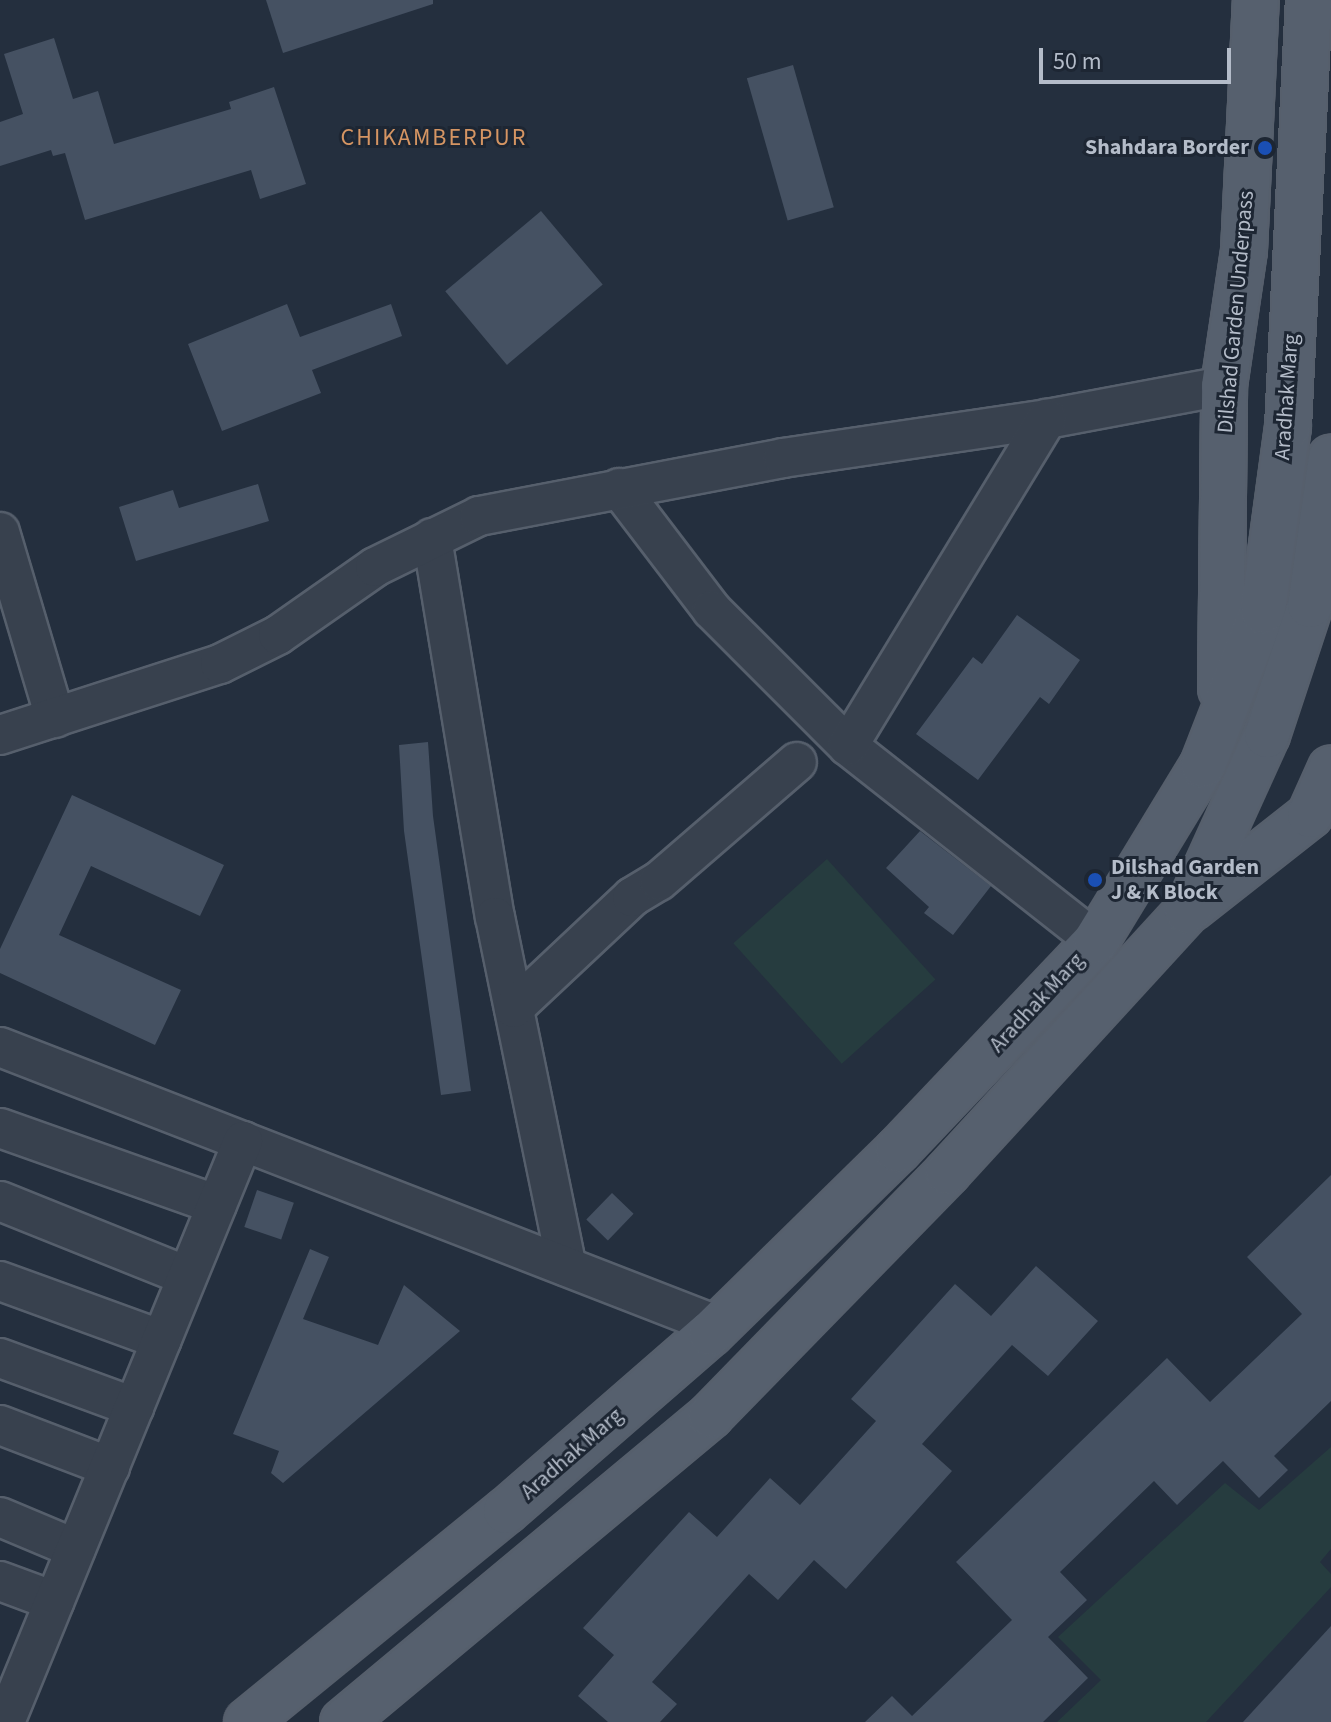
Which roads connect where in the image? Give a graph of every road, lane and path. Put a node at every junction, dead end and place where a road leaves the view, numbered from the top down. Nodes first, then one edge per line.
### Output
1 (1256, 0) edge
2 (1309, 0) edge
3 (1224, 386) junction
4 (1047, 419) junction
5 (1331, 457) edge
6 (619, 488) junction
7 (0, 532) edge
8 (432, 538) junction
9 (55, 718) junction
10 (1220, 720) junction
11 (0, 735) edge
12 (848, 746) junction
13 (797, 762) dead end
14 (1331, 768) edge
15 (1320, 816) edge
16 (1187, 911) junction
17 (1096, 941) junction
18 (514, 1008) junction
19 (0, 1047) edge
20 (0, 1128) edge
21 (243, 1141) junction
22 (0, 1201) edge
23 (217, 1205) junction
24 (567, 1267) junction
25 (775, 1271) junction
26 (187, 1276) junction
27 (0, 1281) edge
28 (719, 1326) junction
29 (162, 1340) junction
30 (0, 1358) edge
31 (757, 1368) junction
32 (134, 1407) junction
33 (0, 1425) edge
34 (110, 1467) junction
35 (0, 1517) edge
36 (76, 1549) junction
37 (0, 1581) edge
38 (54, 1601) junction
39 (14, 1660) edge
40 (5, 1722) edge
41 (247, 1722) edge
42 (343, 1722) edge

1 - 3 main road, Dilshad Garden Underpass
2 - 10 main road, Aradhak Marg
3 - 4 street
3 - 10 main road, Dilshad Garden Underpass
4 - 6 street
4 - 12 street
5 - 16 main road
6 - 8 street
6 - 12 street
7 - 9 street
8 - 9 street
8 - 18 street
9 - 11 street
10 - 17 main road, Aradhak Marg
12 - 17 street
13 - 18 street
14 - 15 main road
15 - 16 main road
16 - 31 main road
17 - 25 main road, Aradhak Marg
18 - 24 street
19 - 21 street
20 - 23 street
21 - 23 street
21 - 24 street
22 - 26 street
23 - 26 street
24 - 28 street
25 - 28 main road, Aradhak Marg
25 - 31 main road
26 - 29 street
27 - 29 street
28 - 41 main road, Aradhak Marg
29 - 32 street
30 - 32 street
31 - 42 main road
32 - 34 street
33 - 34 street
34 - 36 street
35 - 36 street
36 - 38 street
37 - 38 street
38 - 39 street
39 - 40 street

